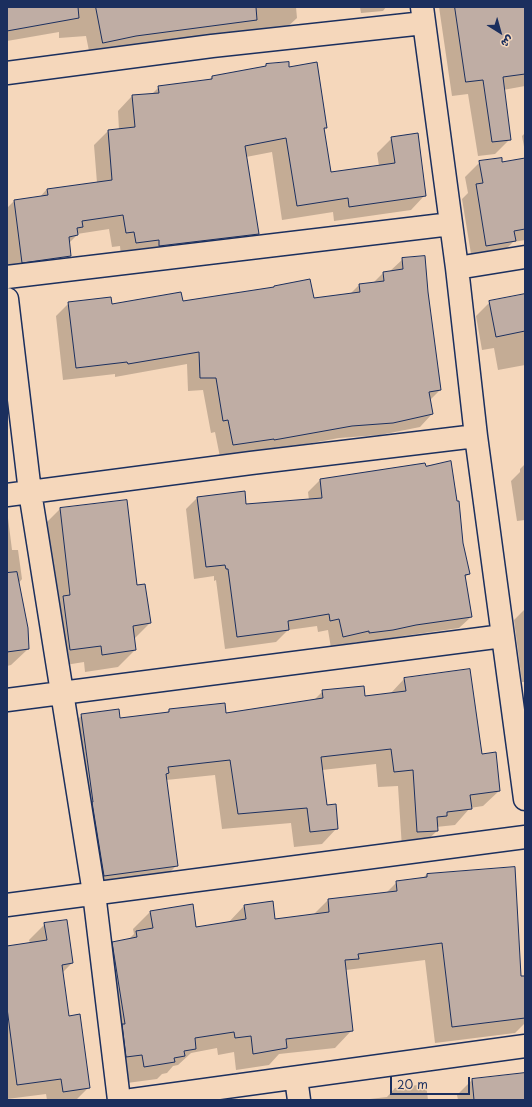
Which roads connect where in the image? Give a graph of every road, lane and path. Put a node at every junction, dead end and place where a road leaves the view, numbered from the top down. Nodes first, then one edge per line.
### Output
1 (423, 15) edge
2 (7, 73) edge
3 (451, 224) junction
4 (525, 257) edge
5 (457, 268) junction
6 (7, 277) edge
7 (7, 299) edge
8 (476, 436) junction
9 (30, 492) junction
10 (7, 495) edge
11 (503, 636) junction
12 (62, 693) junction
13 (7, 700) edge
14 (519, 701) edge
15 (525, 799) edge
16 (525, 837) edge
17 (94, 893) junction
18 (7, 905) edge
19 (525, 1046) edge
20 (296, 1078) junction
21 (119, 1100) edge
22 (132, 1100) edge
23 (299, 1100) edge

1 - 2 street
1 - 3 street
3 - 5 street
3 - 6 street
4 - 5 street
5 - 8 street
7 - 9 street
8 - 9 street
8 - 11 street
9 - 10 street
9 - 12 street
11 - 12 street
11 - 14 street
12 - 13 street
12 - 17 street
14 - 15 street
16 - 17 street
17 - 18 street
17 - 21 street
19 - 20 street
20 - 22 street
20 - 23 street

